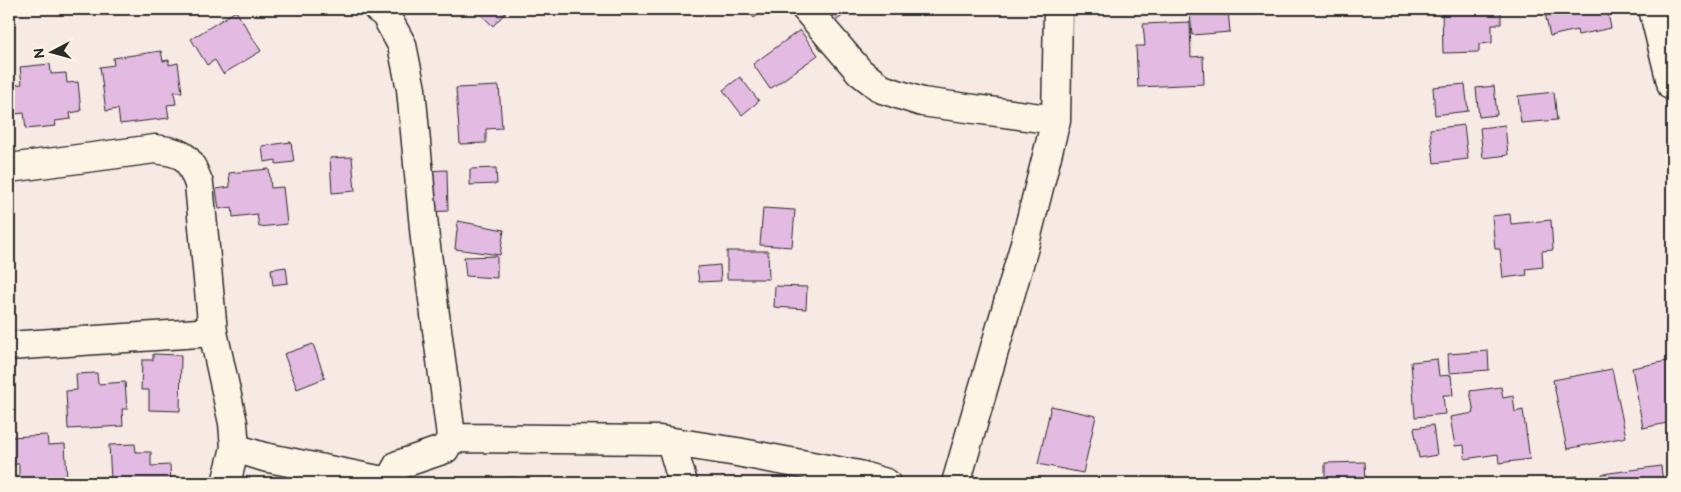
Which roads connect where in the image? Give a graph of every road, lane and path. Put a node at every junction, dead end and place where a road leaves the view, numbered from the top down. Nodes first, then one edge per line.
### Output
1 (378, 9) edge
2 (806, 9) edge
3 (1058, 9) edge
4 (1653, 9) edge
5 (1672, 86) edge
6 (1056, 120) junction
7 (9, 168) edge
8 (213, 332) junction
9 (9, 346) edge
10 (451, 438) junction
11 (671, 442) junction
12 (235, 448) junction
13 (226, 483) edge
14 (388, 483) edge
15 (683, 483) edge
16 (886, 483) edge
17 (956, 483) edge

1 - 10 street
2 - 6 street
3 - 6 street
4 - 5 street
6 - 17 street
7 - 8 street
8 - 9 street
8 - 12 street
10 - 11 street
10 - 14 street
11 - 15 street
11 - 16 street
12 - 13 street
12 - 14 street

